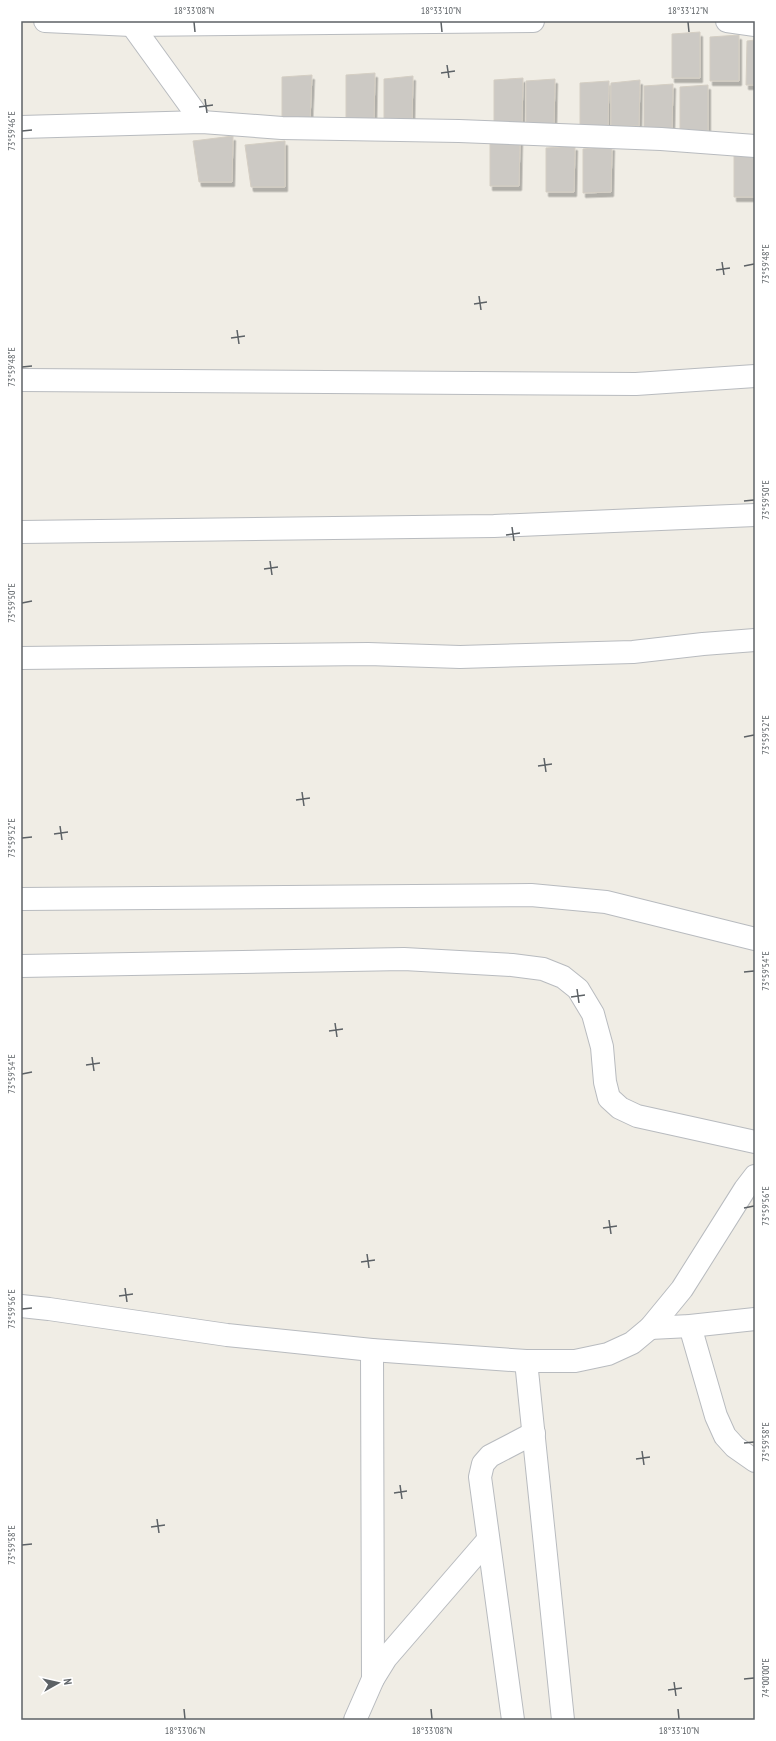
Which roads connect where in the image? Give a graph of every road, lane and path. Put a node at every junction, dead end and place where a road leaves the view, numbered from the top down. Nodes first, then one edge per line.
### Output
1 (45, 21) edge
2 (533, 21) edge
3 (727, 21) edge
4 (130, 23) edge
5 (755, 25) edge
6 (202, 122) junction
7 (21, 127) edge
8 (755, 146) edge
9 (755, 376) edge
10 (21, 380) edge
11 (755, 515) edge
12 (21, 532) edge
13 (755, 640) edge
14 (21, 658) edge
15 (21, 899) edge
16 (755, 939) edge
17 (21, 966) edge
18 (755, 1142) edge
19 (755, 1176) edge
20 (21, 1306) edge
21 (755, 1319) edge
22 (690, 1326) junction
23 (650, 1328) junction
24 (372, 1350) junction
25 (526, 1361) junction
26 (534, 1433) junction
27 (755, 1461) edge
28 (488, 1540) junction
29 (373, 1679) junction
30 (355, 1720) edge
31 (513, 1720) edge
32 (563, 1720) edge

1 - 4 street
2 - 4 street
3 - 5 street
4 - 6 street
6 - 7 street
6 - 8 street
9 - 10 street
11 - 12 street
13 - 14 street
15 - 16 street
17 - 18 street
19 - 23 street
20 - 24 street
21 - 22 street
22 - 23 street
22 - 27 street
23 - 25 street
24 - 25 street
24 - 29 street
25 - 26 street
26 - 28 street
26 - 32 street
28 - 29 street
28 - 31 street
29 - 30 street

